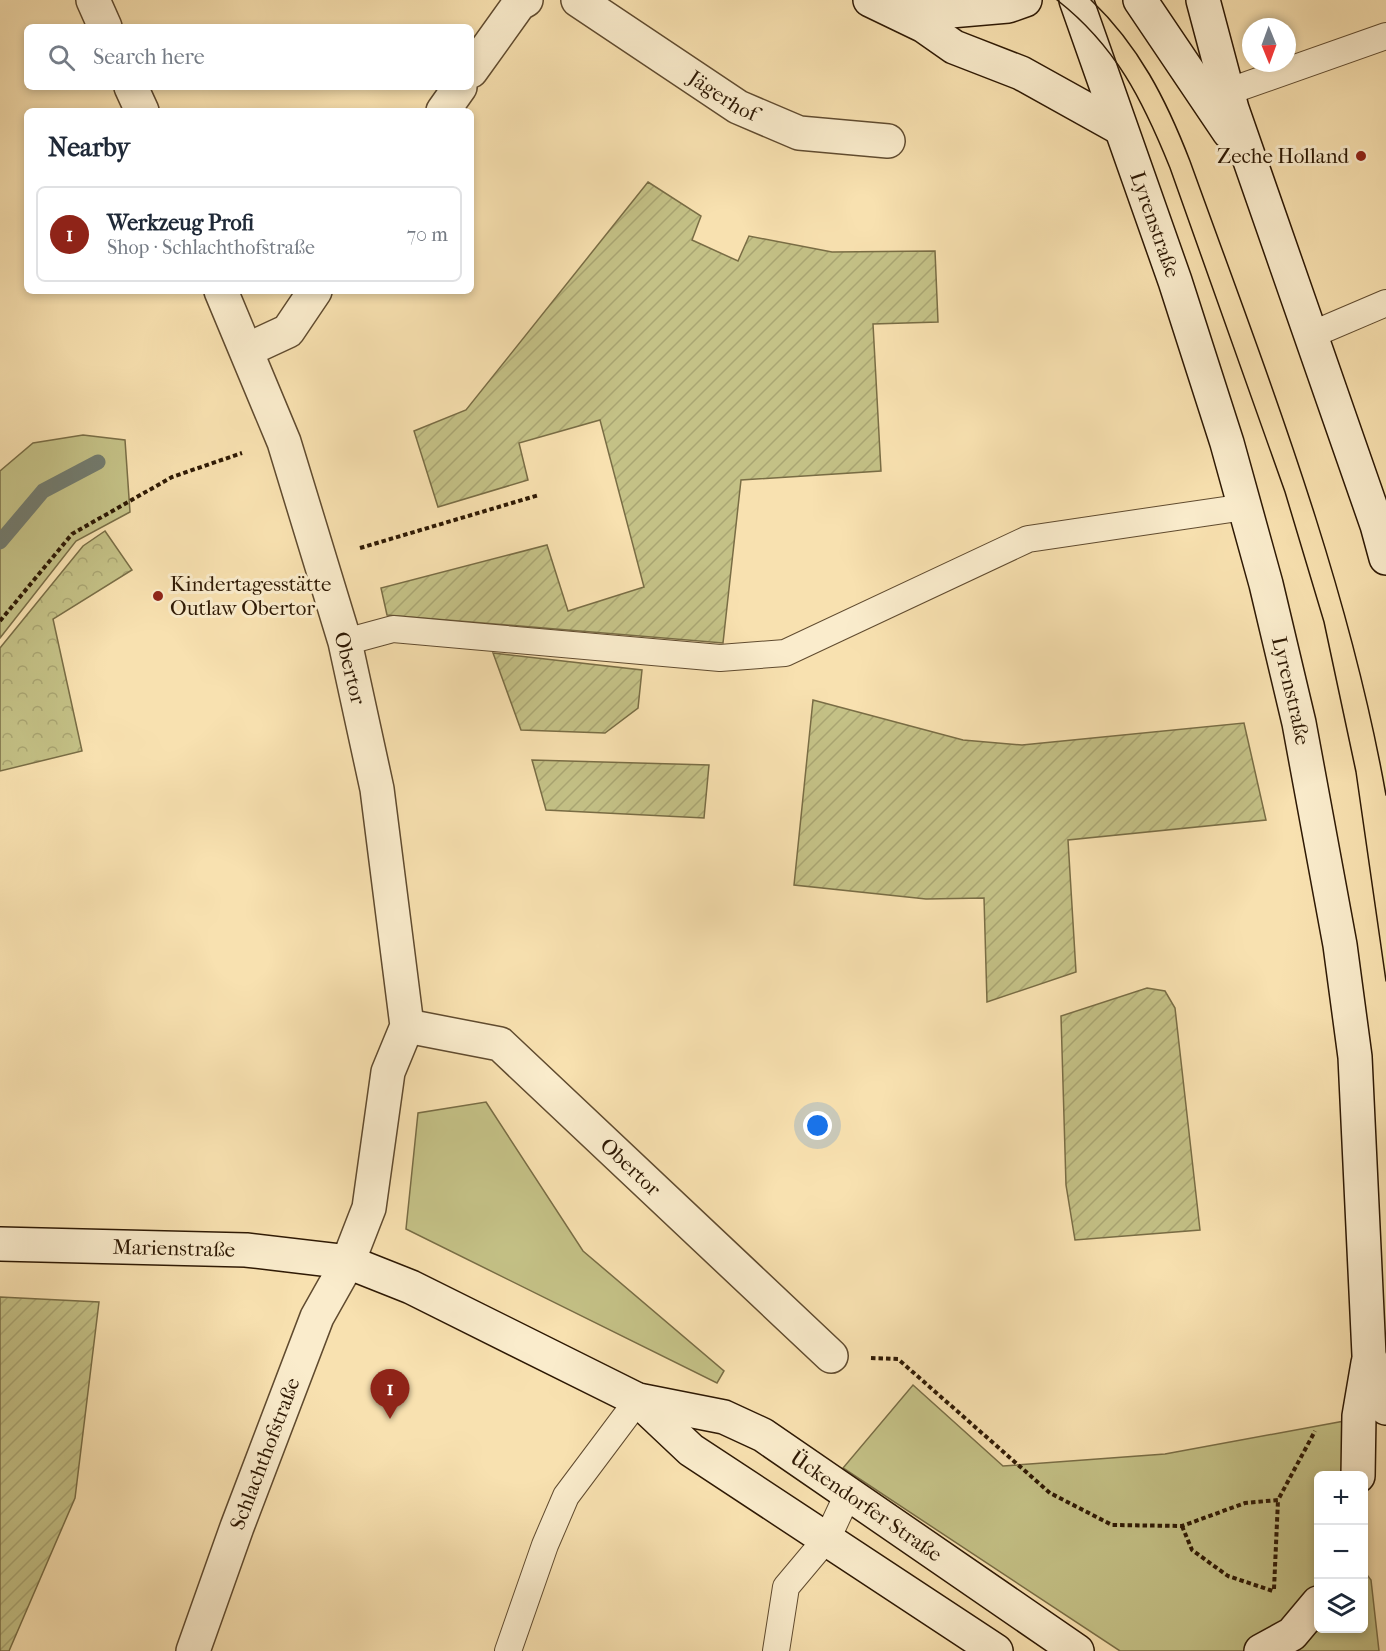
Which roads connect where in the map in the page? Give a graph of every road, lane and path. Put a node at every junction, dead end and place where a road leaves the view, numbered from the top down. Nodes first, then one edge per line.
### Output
1 (93, 0) edge
2 (526, 0) edge
3 (579, 0) edge
4 (870, 0) edge
5 (1025, 0) edge
6 (1076, 0) edge
7 (1140, 0) edge
8 (1203, 0) edge
9 (904, 15) junction
10 (104, 24) edge
11 (1386, 36) edge
12 (474, 67) edge
13 (132, 90) edge
14 (458, 90) edge
15 (1227, 92) junction
16 (141, 108) edge
17 (445, 108) edge
18 (1120, 128) junction
19 (888, 141) dead end
20 (1252, 166) junction
21 (222, 294) edge
22 (313, 294) edge
23 (1386, 303) edge
24 (1311, 335) junction
25 (247, 350) junction
26 (284, 442) junction
27 (539, 495) dead end
28 (1245, 507) junction
29 (1386, 558) edge
30 (319, 561) junction
31 (0, 621) edge
32 (345, 642) junction
33 (407, 1026) junction
34 (0, 1244) edge
35 (348, 1262) junction
36 (1369, 1355) junction
37 (831, 1356) joint
38 (638, 1400) junction
39 (1386, 1408) edge
40 (1319, 1422) dead end
41 (1358, 1471) edge
42 (847, 1496) junction
43 (1278, 1500) junction
44 (1182, 1526) junction
45 (828, 1537) junction
46 (1314, 1608) edge
47 (193, 1651) edge
48 (508, 1651) edge
49 (776, 1651) edge
50 (996, 1651) edge
51 (1077, 1651) edge
52 (1261, 1651) edge

1 - 10 main road
2 - 12 main road
3 - 19 main road, Jägerhof
4 - 9 main road
5 - 9 main road
6 - 18 main road, Lyrenstraße
7 - 20 main road
8 - 15 main road
9 - 18 main road
11 - 15 lane
13 - 16 main road
14 - 17 main road
15 - 20 main road
18 - 28 main road, Lyrenstraße
20 - 24 main road
21 - 25 main road, Obertor
22 - 25 main road
23 - 24 lane
24 - 29 main road
25 - 26 main road, Obertor
26 - 30 main road, Obertor
26 - 31 path
27 - 30 path
28 - 32 lane
28 - 36 main road, Lyrenstraße
30 - 32 main road, Obertor
32 - 33 main road, Obertor
33 - 35 main road, Obertor
33 - 37 main road, Obertor
34 - 35 main road, Marienstraße
35 - 38 main road, Ückendorfer Straße
35 - 47 main road, Schlachthofstraße
36 - 39 main road, Lyrenstraße
36 - 41 main road
37 - 44 path
38 - 42 main road, Ückendorfer Straße
38 - 45 main road, Ückendorfer Straße
38 - 48 lane
40 - 43 path
42 - 45 lane
42 - 51 main road, Ückendorfer Straße
43 - 44 path
43 - 44 path
45 - 49 lane
45 - 50 main road, Ückendorfer Straße
46 - 52 main road

